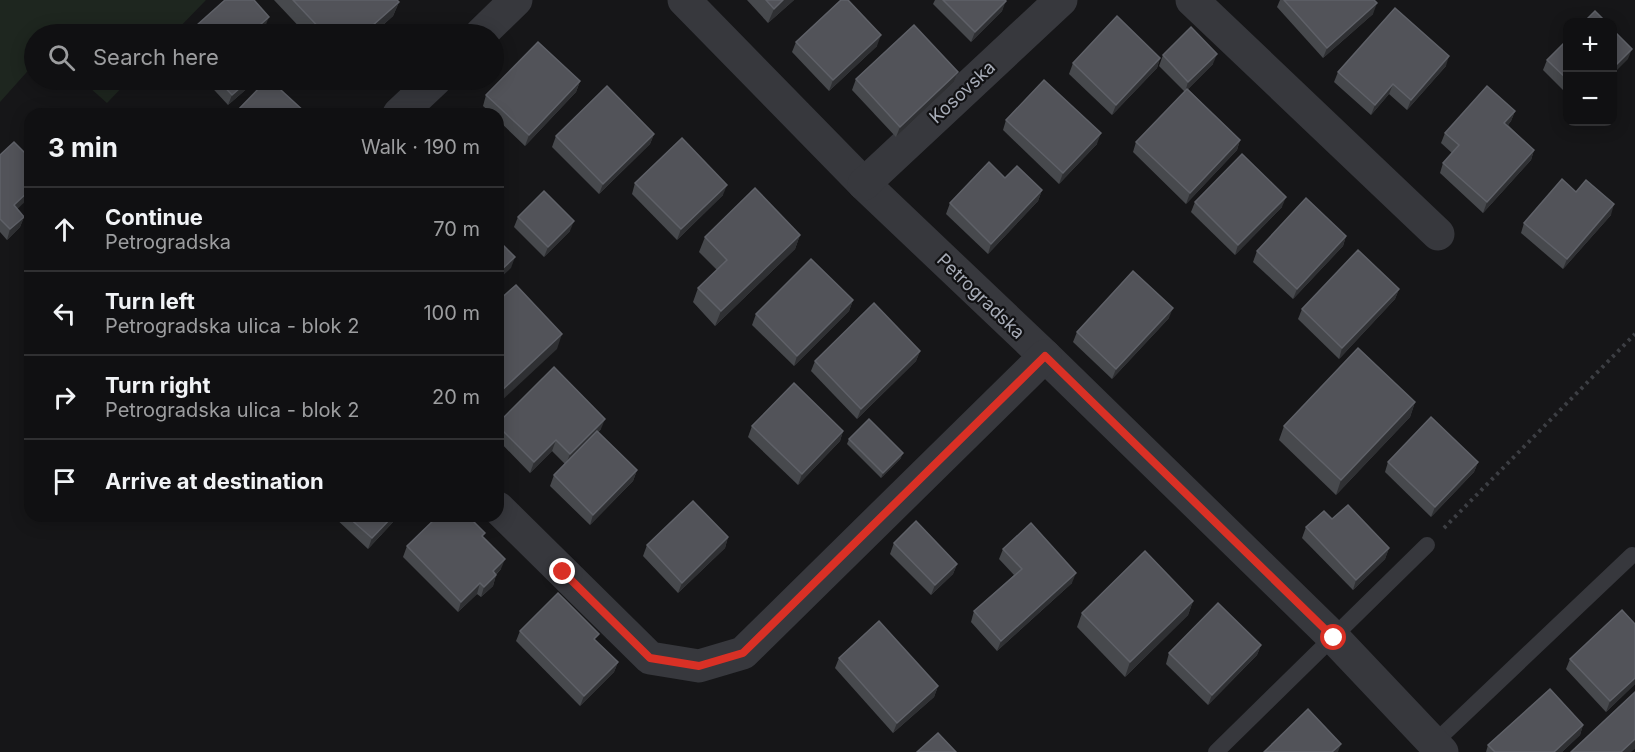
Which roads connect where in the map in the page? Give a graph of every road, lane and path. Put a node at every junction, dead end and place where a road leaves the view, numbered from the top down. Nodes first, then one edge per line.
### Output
1 (516, 0) edge
2 (684, 0) edge
3 (1061, 0) edge
4 (1192, 0) edge
5 (491, 24) edge
6 (424, 90) edge
7 (405, 108) edge
8 (864, 183) junction
9 (1438, 234) dead end
10 (1635, 334) edge
11 (1045, 356) junction
12 (504, 514) edge
13 (1427, 545) joint
14 (1632, 555) dead end
15 (1334, 638) junction
16 (1438, 748) edge
17 (1216, 752) edge

1 - 5 street
2 - 8 street, Petrogradska
3 - 8 street, Kosovska
4 - 9 street
6 - 7 street
8 - 11 street, Petrogradska
10 - 13 path
11 - 12 street
11 - 15 street, Petrogradska
13 - 15 lane
14 - 16 lane
15 - 16 street, Petrogradska
15 - 17 lane

